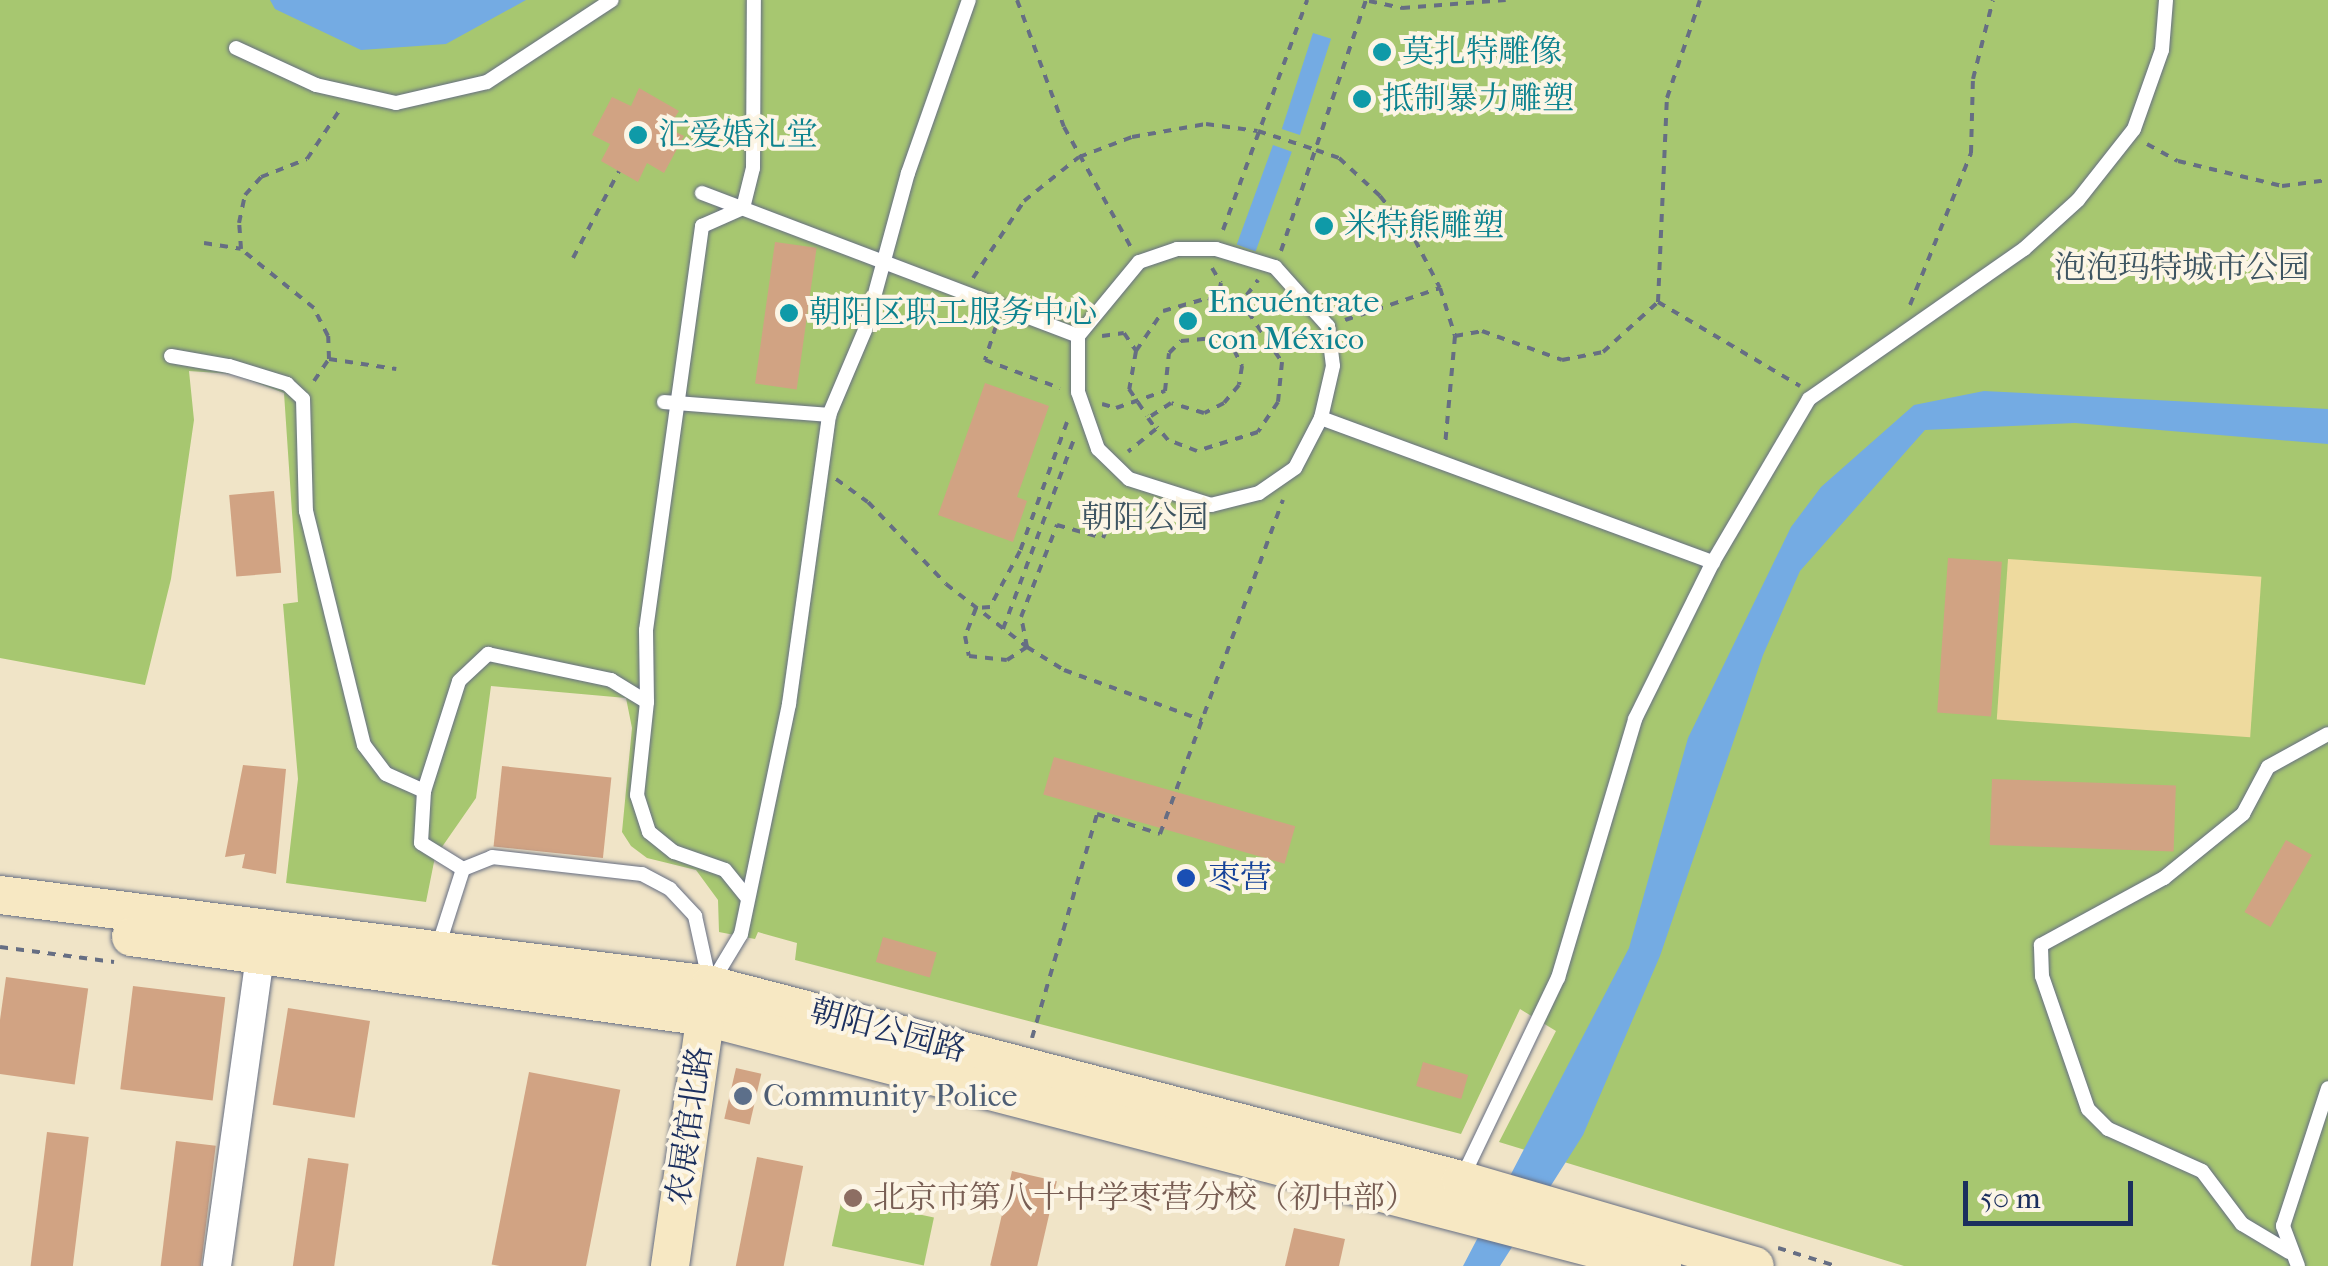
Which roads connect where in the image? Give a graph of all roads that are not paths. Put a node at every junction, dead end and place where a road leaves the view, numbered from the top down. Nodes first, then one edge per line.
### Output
1 (612, 0) edge
2 (754, 0) edge
3 (969, 0) edge
4 (2166, 0) edge
5 (236, 48) dead end
6 (702, 193) dead end
7 (743, 208) junction
8 (884, 263) junction
9 (1078, 336) junction
10 (170, 356) dead end
11 (664, 402) dead end
12 (681, 403) junction
13 (828, 415) junction
14 (1321, 418) junction
15 (1713, 562) junction
16 (648, 702) junction
17 (2328, 734) edge
18 (424, 790) junction
19 (463, 870) junction
20 (0, 894) edge
21 (748, 898) junction
22 (0, 920) edge
23 (438, 950) junction
24 (260, 955) junction
25 (708, 1001) junction
26 (2328, 1088) edge
27 (1462, 1191) junction
28 (1617, 1248) edge
29 (2289, 1252) junction
30 (217, 1266) edge
31 (670, 1266) edge
32 (1662, 1266) edge
33 (1756, 1266) edge
34 (2298, 1266) edge

1 - 5 lane
2 - 7 lane
3 - 8 lane
4 - 15 lane
6 - 7 lane
7 - 8 lane
7 - 12 lane
8 - 9 lane
8 - 13 lane
9 - 14 lane
9 - 14 lane
10 - 18 lane
11 - 12 lane
12 - 13 lane
12 - 16 lane
13 - 21 lane
14 - 15 lane
15 - 27 lane
16 - 18 lane
16 - 21 lane
17 - 29 lane
18 - 19 lane
19 - 23 lane
19 - 25 lane
20 - 23 main road, 朝阳公园路
21 - 25 lane
22 - 24 main road, 朝阳公园路
23 - 25 main road, 朝阳公园路
24 - 25 main road, 朝阳公园路
24 - 30 street
25 - 27 main road, 朝阳公园路
25 - 27 main road, 朝阳公园路
25 - 31 main road, 农展馆北路
26 - 29 lane
27 - 28 main road, 朝阳公园路
28 - 32 main road, 朝阳公园路
28 - 33 main road, 朝阳公园路
29 - 34 lane

